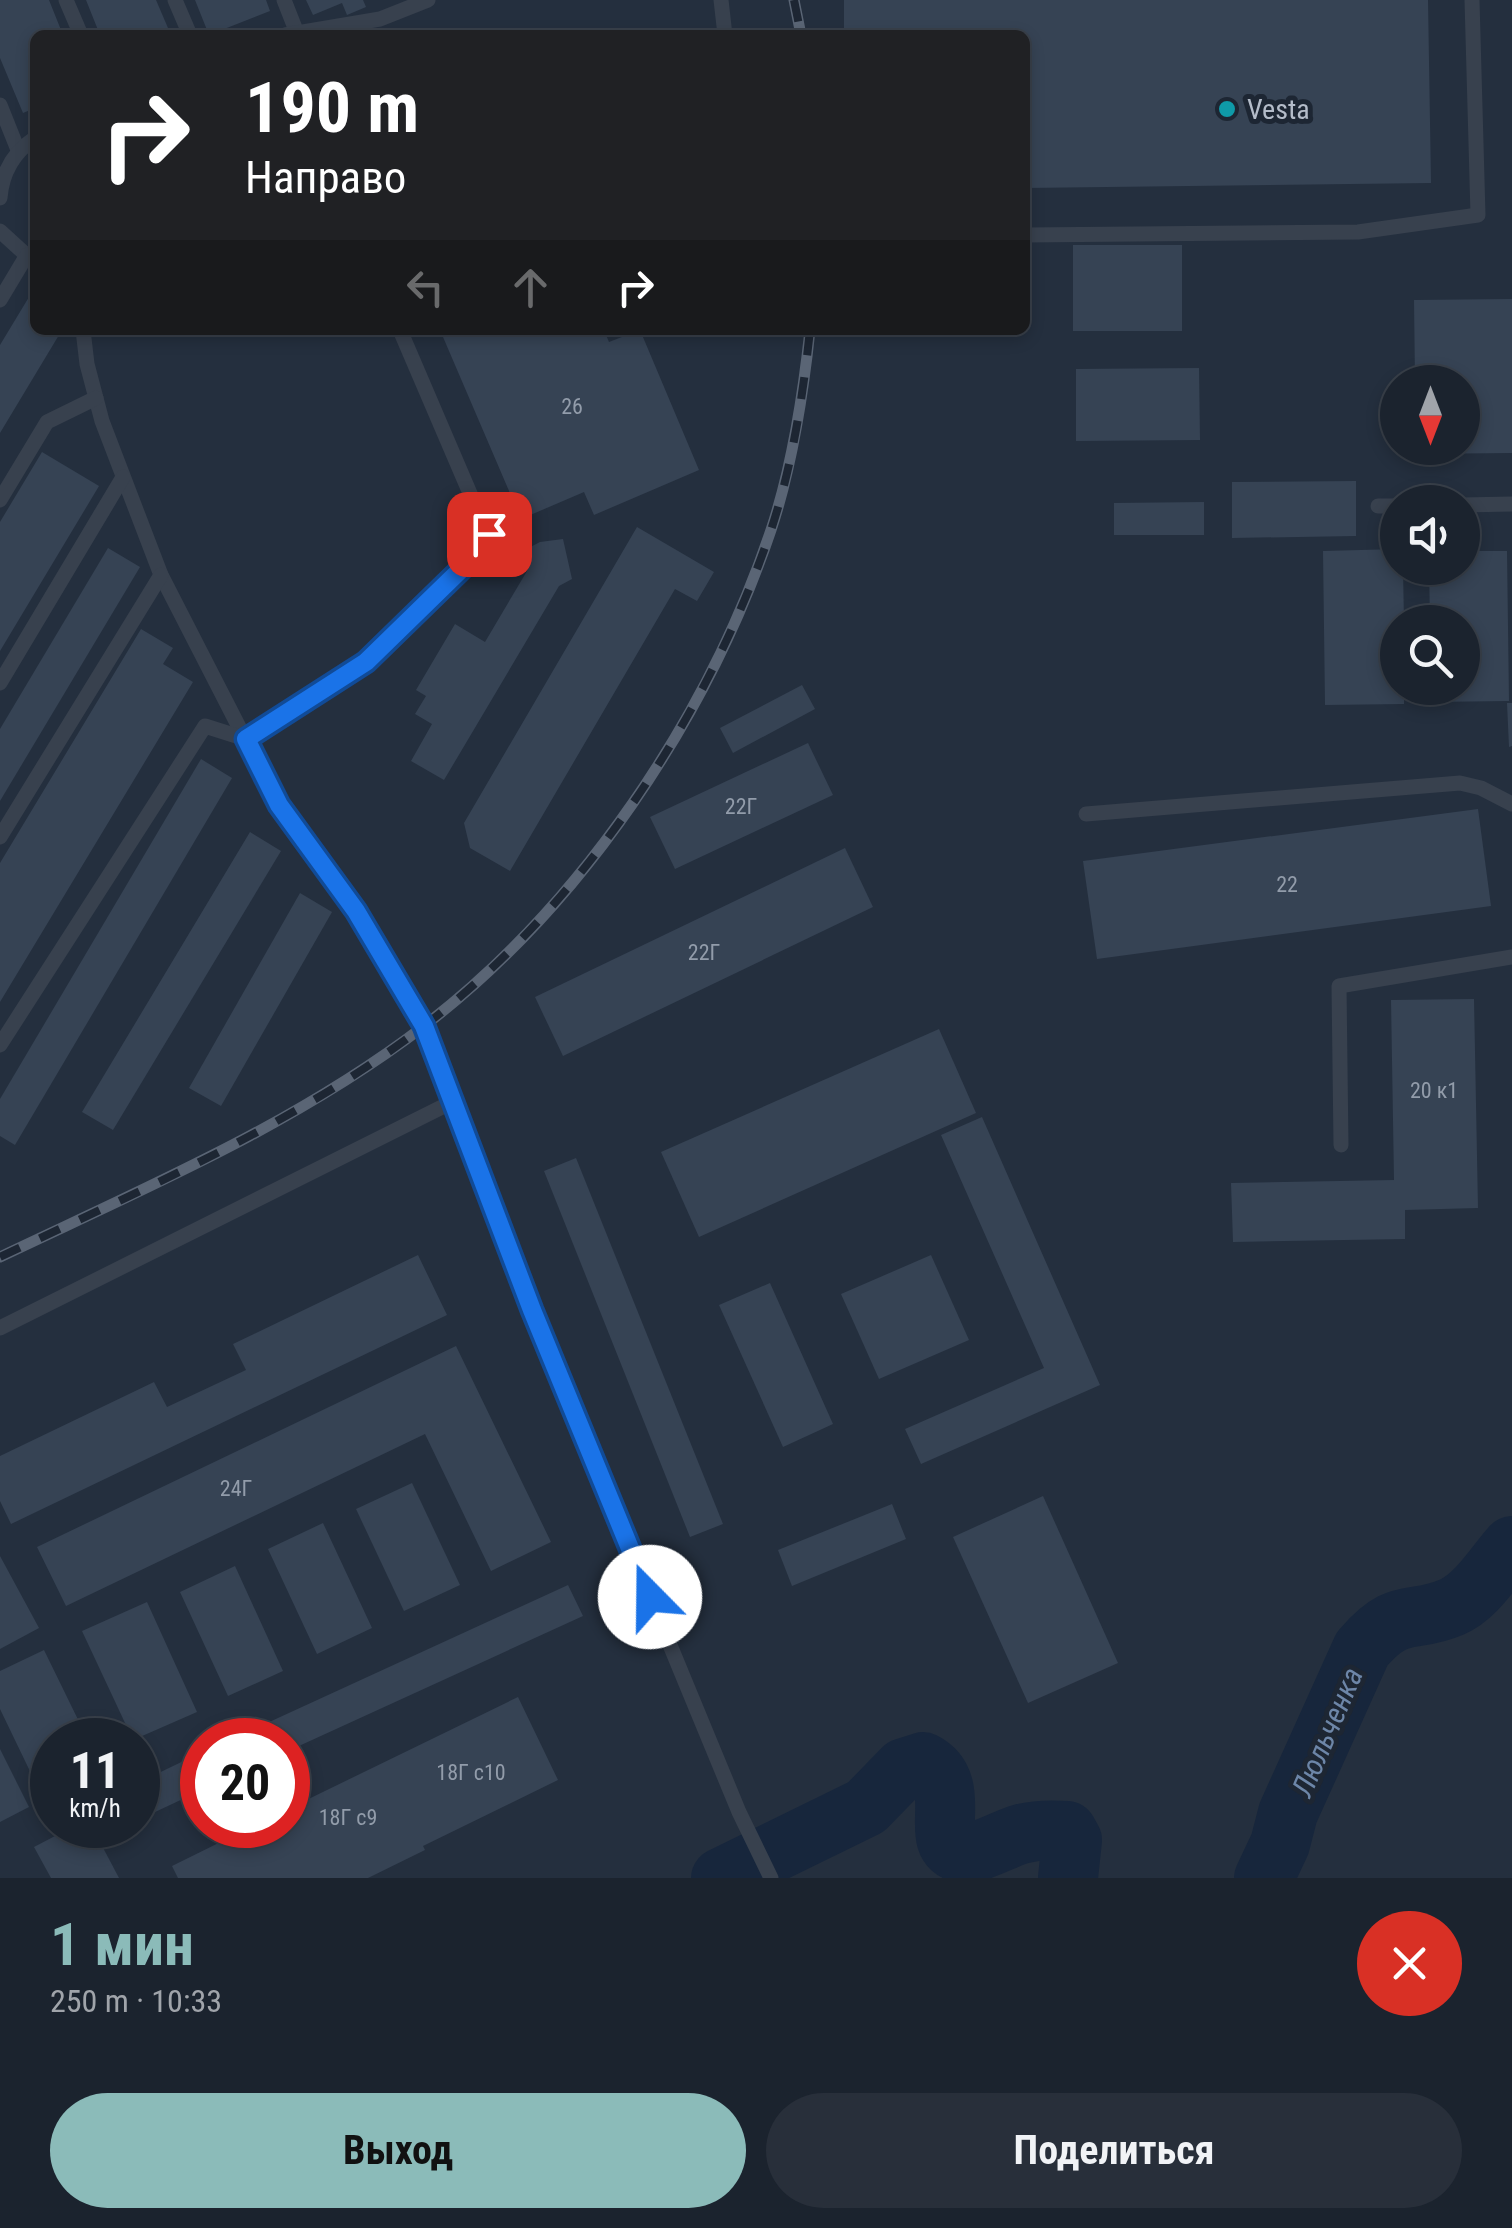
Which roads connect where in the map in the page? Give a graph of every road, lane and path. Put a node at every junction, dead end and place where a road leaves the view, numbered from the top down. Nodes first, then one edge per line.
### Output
1 (66, 0) edge
2 (175, 0) edge
3 (284, 0) edge
4 (428, 0) edge
5 (720, 0) edge
6 (1472, 0) edge
7 (394, 6) edge
8 (79, 30) edge
9 (188, 30) edge
10 (290, 30) edge
11 (315, 30) edge
12 (725, 30) edge
13 (0, 105) edge
14 (30, 142) edge
15 (18, 150) junction
16 (0, 198) edge
17 (0, 231) edge
18 (1030, 235) edge
19 (30, 258) edge
20 (30, 260) edge
21 (0, 300) edge
22 (84, 335) edge
23 (402, 335) edge
24 (96, 398) junction
25 (122, 476) junction
26 (0, 500) edge
27 (1512, 504) edge
28 (1480, 505) edge
29 (161, 574) junction
30 (0, 683) edge
31 (246, 739) junction
32 (1512, 804) edge
33 (1086, 814) dead end
34 (0, 837) edge
35 (1512, 957) edge
36 (0, 1046) edge
37 (452, 1102) junction
38 (1341, 1145) dead end
39 (0, 1328) edge
40 (769, 1875) edge

1 - 8 lane
2 - 9 lane
3 - 10 lane
4 - 7 lane
5 - 12 lane
6 - 18 lane
7 - 11 lane
13 - 15 lane
14 - 15 lane
15 - 16 lane
17 - 19 lane
20 - 21 lane
22 - 24 lane
23 - 31 lane
24 - 25 lane
24 - 26 lane
25 - 29 lane
25 - 30 lane
27 - 28 lane
29 - 31 lane
29 - 34 lane
31 - 36 lane
31 - 37 lane
32 - 33 lane
35 - 38 lane
37 - 39 lane
37 - 40 lane

